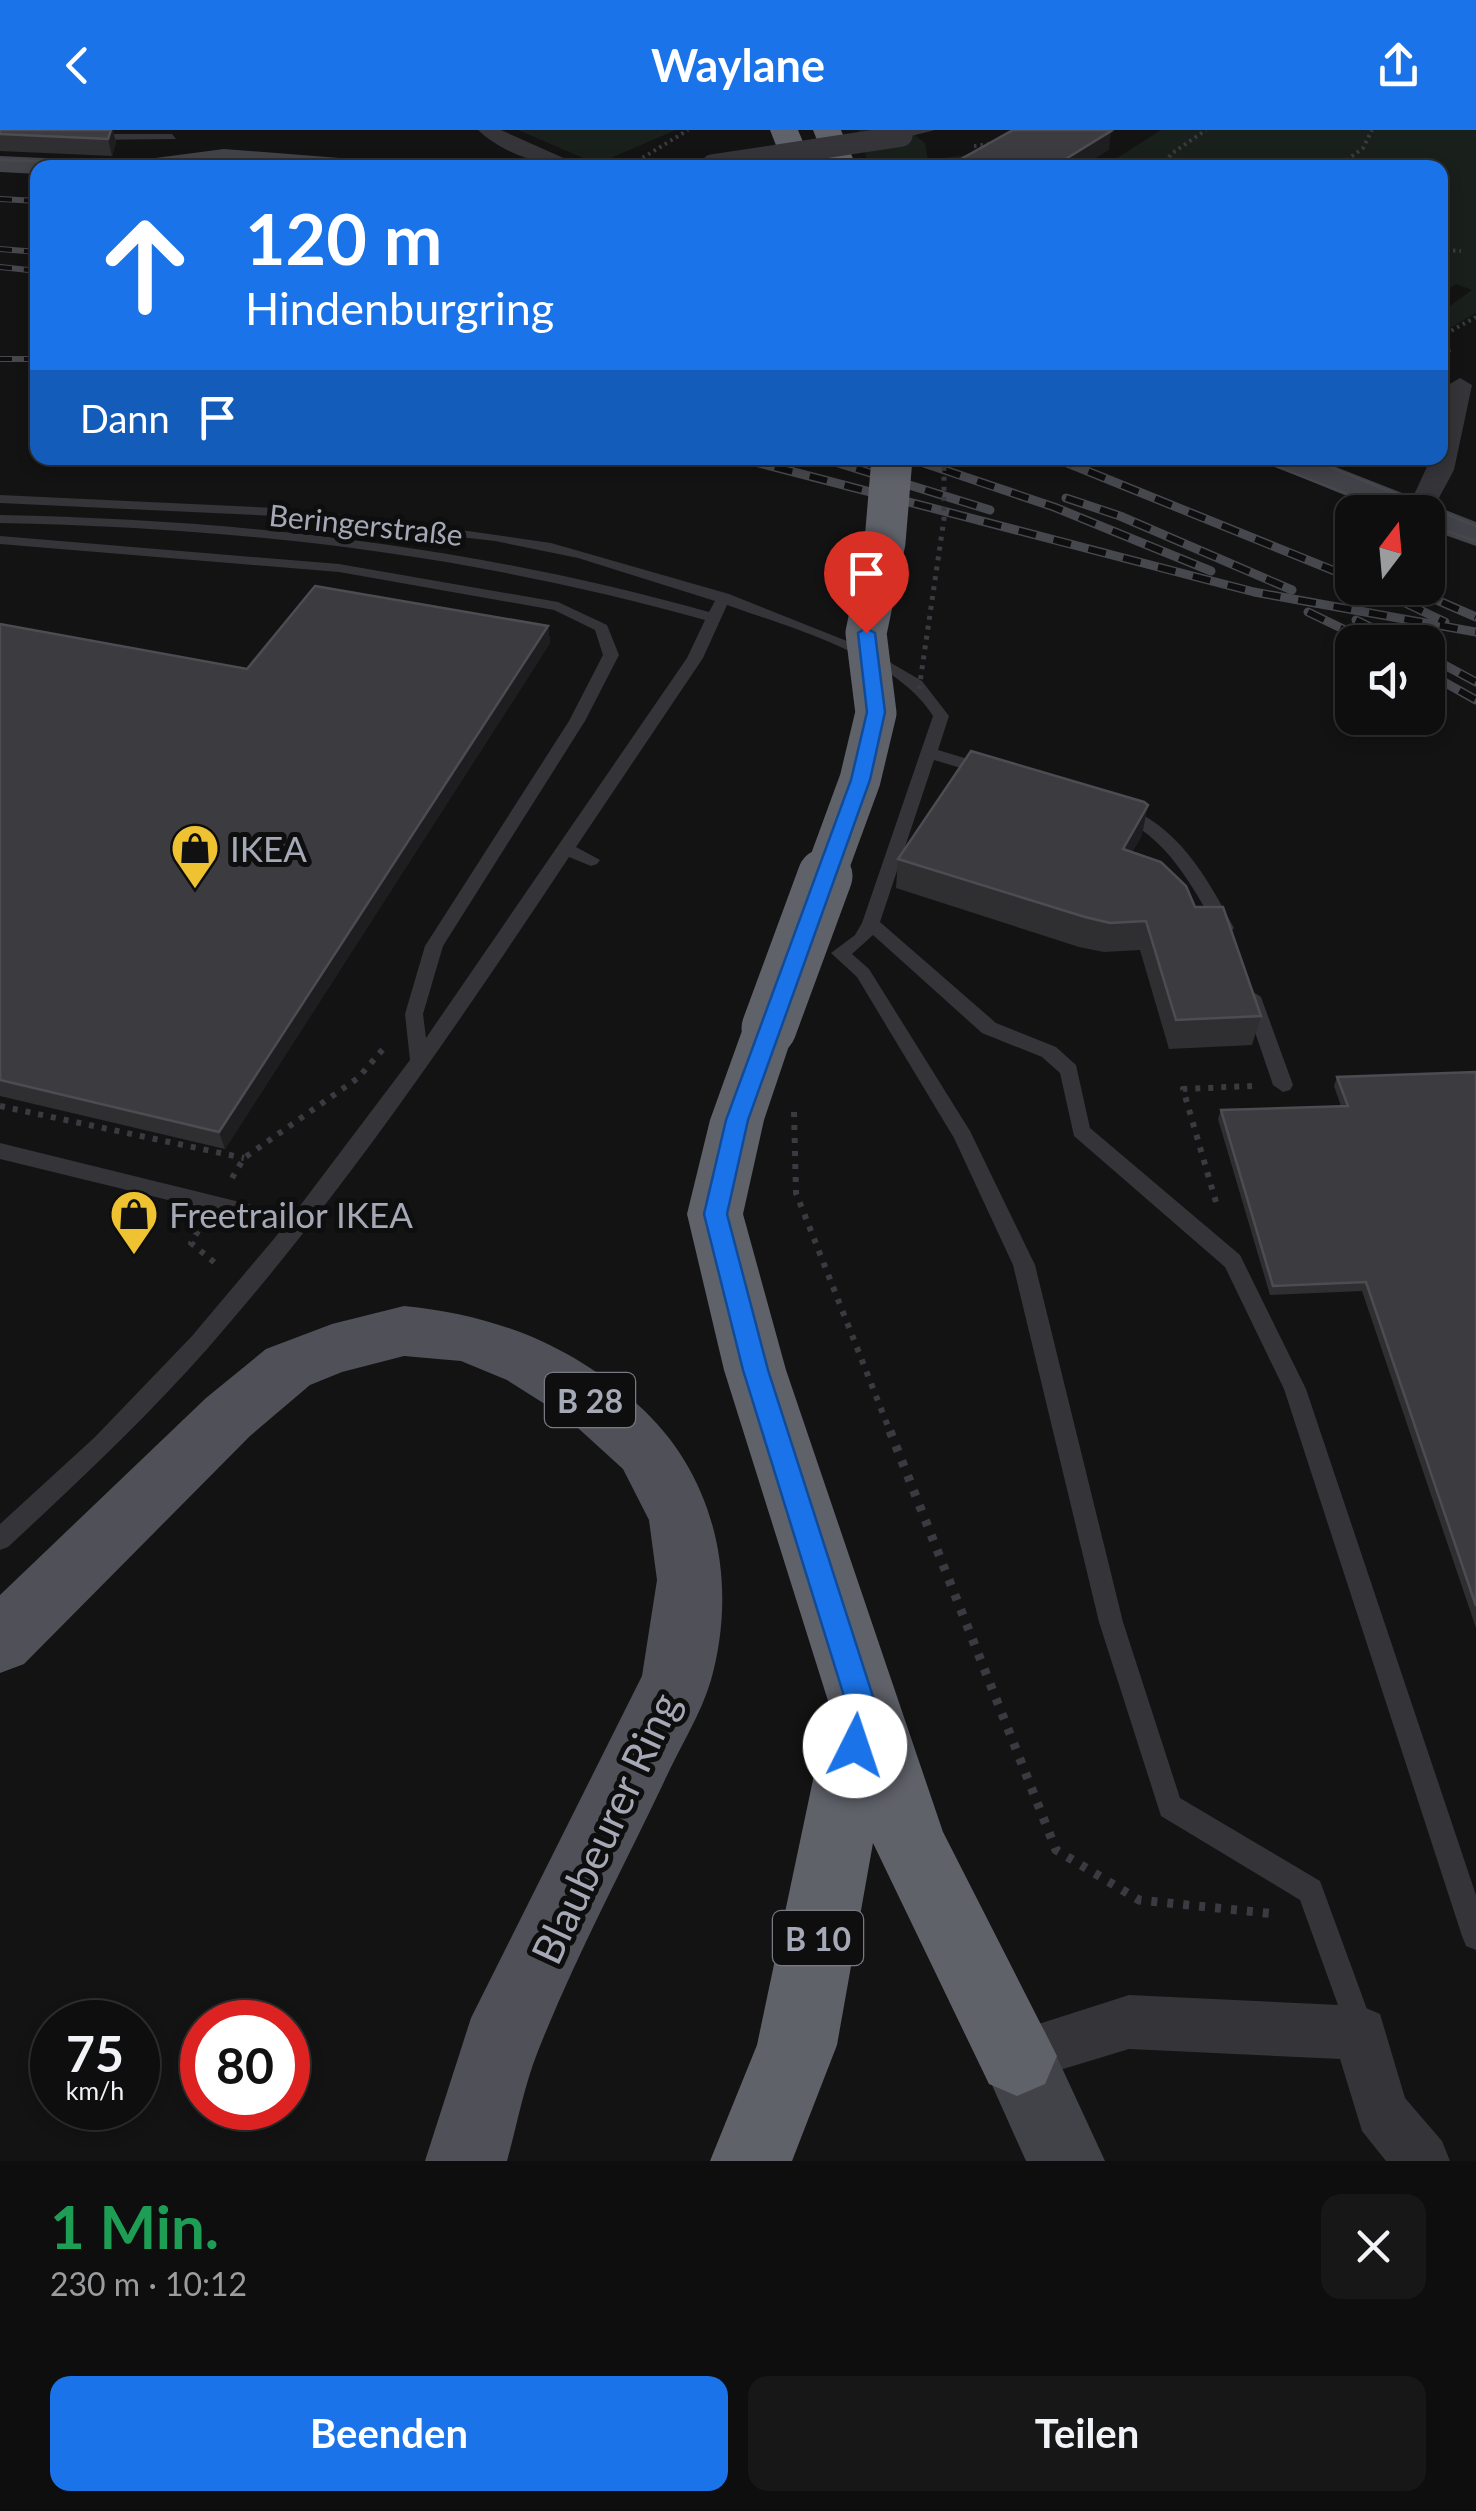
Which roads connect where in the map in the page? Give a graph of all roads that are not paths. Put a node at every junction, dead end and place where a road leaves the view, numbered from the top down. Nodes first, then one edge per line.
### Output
1 (487, 130) edge
2 (784, 130) edge
3 (826, 130) edge
4 (926, 130) edge
5 (71, 137) edge
6 (171, 150) edge
7 (220, 160) edge
8 (263, 160) edge
9 (554, 160) edge
10 (744, 160) edge
11 (797, 160) edge
12 (839, 160) edge
13 (0, 164) edge
14 (30, 165) edge
15 (1460, 376) edge
16 (1448, 439) edge
17 (891, 465) edge
18 (1299, 465) edge
19 (1383, 465) edge
20 (1443, 465) edge
21 (1355, 488) junction
22 (1373, 495) edge
23 (1427, 495) edge
24 (0, 499) edge
25 (31, 500) junction
26 (0, 520) edge
27 (20, 520) junction
28 (1445, 523) edge
29 (1476, 535) edge
30 (3, 540) edge
31 (724, 597) junction
32 (713, 618) junction
33 (927, 752) junction
34 (1002, 775) edge
35 (1096, 803) edge
36 (564, 848) junction
37 (591, 860) dead end
38 (871, 924) junction
39 (824, 936) junction
40 (1236, 949) edge
41 (1248, 983) edge
42 (418, 1060) junction
43 (1283, 1085) road end
44 (0, 1151) edge
45 (299, 1224) junction
46 (0, 1539) edge
47 (0, 1641) edge
48 (862, 1709) junction
49 (1476, 1936) edge
50 (1361, 2033) junction
51 (1017, 2056) junction
52 (466, 2161) edge
53 (751, 2161) edge
54 (1066, 2161) edge
55 (1422, 2161) edge

1 - 9 street
2 - 11 highway
3 - 12 highway
4 - 10 street, bridge
5 - 6 lane
6 - 7 lane
6 - 8 street
13 - 14 street
15 - 16 street
17 - 39 highway, bridge
18 - 21 street
19 - 21 street
20 - 23 street
21 - 22 street
24 - 25 lane, Beringerstraße
25 - 27 lane
25 - 31 lane, Beringerstraße
26 - 27 lane, Beringerstraße
27 - 30 lane
27 - 32 lane, Beringerstraße
28 - 29 street
30 - 42 lane
31 - 32 lane
31 - 33 lane, Beringerstraße
32 - 36 lane
33 - 34 lane
33 - 38 lane
35 - 40 lane
36 - 37 lane
36 - 42 lane
38 - 39 lane
38 - 49 lane
39 - 48 highway, B 10, bridge
39 - 50 lane
41 - 43 lane
42 - 45 lane
44 - 45 lane
45 - 46 lane
47 - 52 main road, Blaubeurer Ring / B 28
48 - 51 highway
48 - 53 highway, B 10
50 - 51 street
50 - 55 street
51 - 54 street

